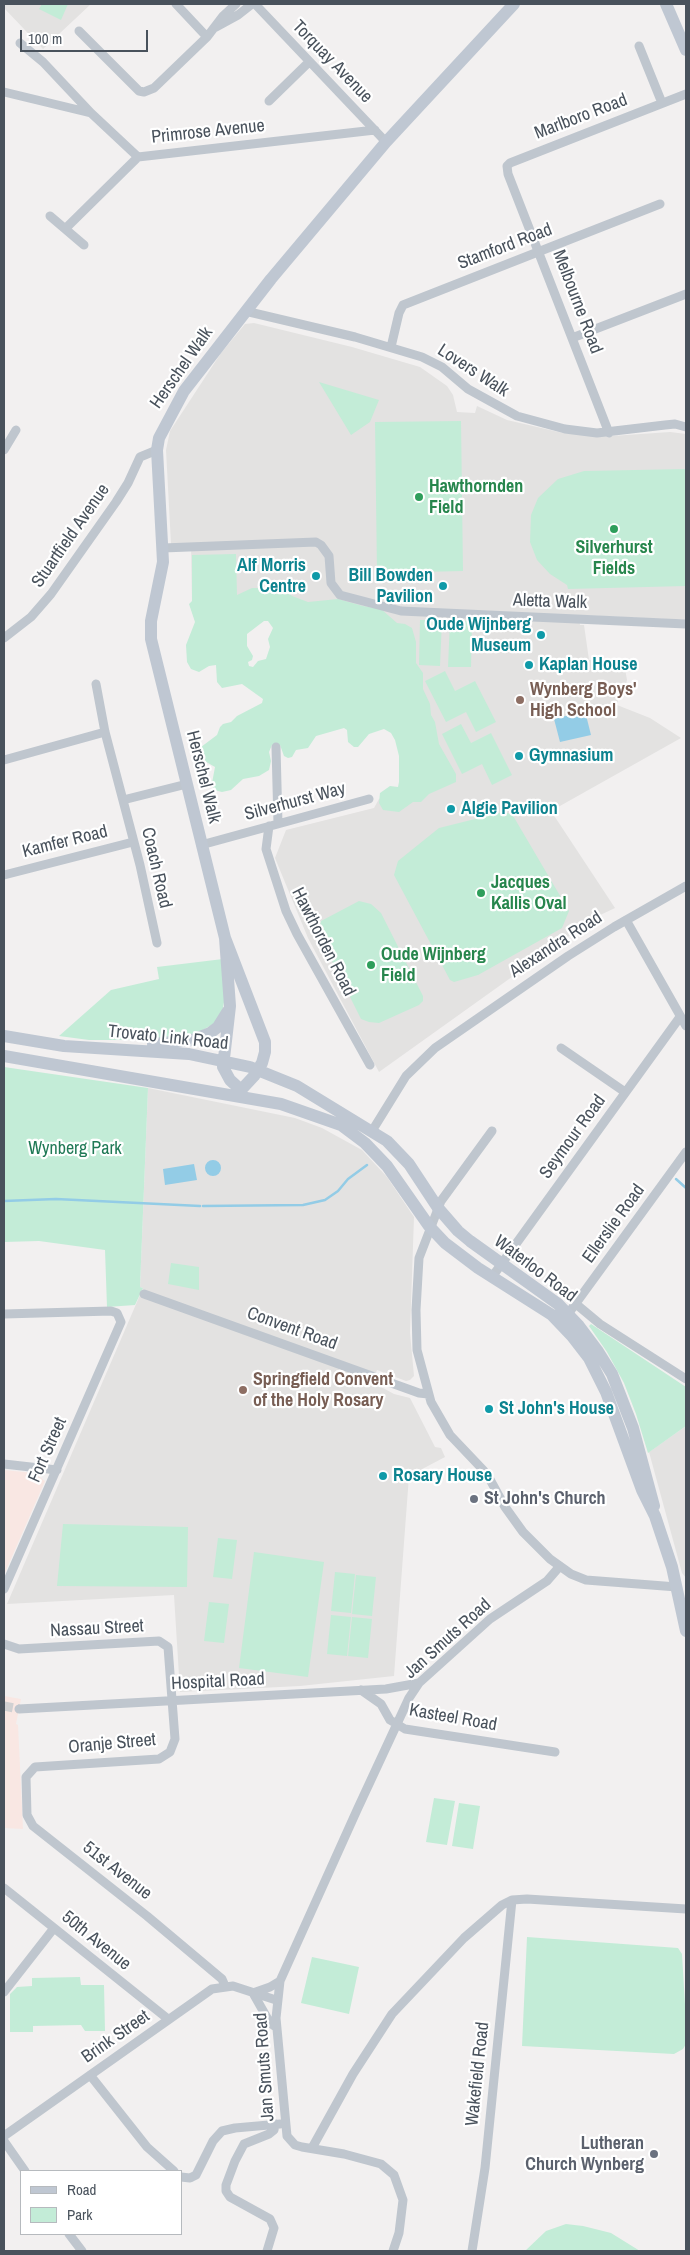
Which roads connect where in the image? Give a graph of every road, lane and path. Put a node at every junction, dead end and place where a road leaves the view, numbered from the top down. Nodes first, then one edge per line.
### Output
1 (176, 4) edge
2 (236, 4) edge
3 (254, 4) edge
4 (514, 4) edge
5 (666, 4) edge
6 (216, 28) junction
7 (78, 31) dead end
8 (207, 37) junction
9 (20, 43) dead end
10 (639, 46) dead end
11 (686, 50) edge
12 (309, 62) junction
13 (4, 92) edge
14 (686, 94) edge
15 (269, 101) dead end
16 (662, 103) junction
17 (91, 114) junction
18 (375, 130) junction
19 (386, 142) junction
20 (138, 156) junction
21 (512, 184) joint
22 (660, 204) dead end
23 (50, 216) dead end
24 (66, 228) junction
25 (84, 245) dead end
26 (540, 251) junction
27 (686, 294) edge
28 (245, 311) junction
29 (572, 338) junction
30 (391, 347) junction
31 (686, 427) edge
32 (16, 430) dead end
33 (609, 433) junction
34 (4, 450) edge
35 (157, 450) junction
36 (163, 548) junction
37 (686, 624) edge
38 (4, 638) edge
39 (96, 684) dead end
40 (105, 732) junction
41 (276, 747) dead end
42 (4, 760) edge
43 (187, 784) junction
44 (123, 800) junction
45 (369, 800) dead end
46 (273, 825) junction
47 (133, 842) junction
48 (202, 845) junction
49 (4, 874) edge
50 (686, 886) edge
51 (626, 920) junction
52 (225, 938) junction
53 (157, 943) dead end
54 (230, 1006) junction
55 (680, 1017) junction
56 (686, 1026) edge
57 (4, 1036) edge
58 (562, 1048) dead end
59 (116, 1049) junction
60 (4, 1056) edge
61 (223, 1060) junction
62 (370, 1065) dead end
63 (259, 1070) junction
64 (192, 1087) junction
65 (241, 1090) junction
66 (625, 1092) junction
67 (315, 1114) junction
68 (372, 1131) junction
69 (492, 1131) dead end
70 (686, 1152) edge
71 (438, 1208) junction
72 (430, 1226) junction
73 (501, 1264) junction
74 (492, 1277) junction
75 (144, 1294) dead end
76 (576, 1304) junction
77 (4, 1314) edge
78 (568, 1314) junction
79 (686, 1379) edge
80 (428, 1394) junction
81 (4, 1464) edge
82 (57, 1470) junction
83 (655, 1516) junction
84 (560, 1566) junction
85 (682, 1587) edge
86 (4, 1589) edge
87 (686, 1631) edge
88 (4, 1644) edge
89 (419, 1683) junction
90 (360, 1690) junction
91 (172, 1701) junction
92 (19, 1710) tunnel mouth
93 (397, 1724) junction
94 (555, 1752) dead end
95 (33, 1768) joint
96 (4, 1888) edge
97 (512, 1900) junction
98 (686, 1909) edge
99 (54, 1928) junction
100 (280, 1981) junction
101 (225, 1986) junction
102 (4, 1992) edge
103 (253, 1993) junction
104 (276, 2000) junction
105 (168, 2020) junction
106 (276, 2027) junction
107 (90, 2075) junction
108 (285, 2123) junction
109 (275, 2124) junction
110 (4, 2136) edge
111 (4, 2141) edge
112 (312, 2148) junction
113 (24, 2170) edge
114 (173, 2170) edge
115 (182, 2177) edge
116 (70, 2235) edge
117 (82, 2251) edge
118 (267, 2251) edge
119 (393, 2251) edge
120 (472, 2251) edge

1 - 8 street
2 - 6 street
3 - 6 street
3 - 12 street, Torquay Avenue
4 - 19 main road, Herschel Walk
5 - 11 main road
6 - 8 street
7 - 8 street
9 - 17 street
10 - 16 street
12 - 15 street
12 - 18 street, Torquay Avenue
13 - 17 street, Primrose Avenue
14 - 16 street, Marlboro Road
16 - 21 street, Marlboro Road
17 - 20 street, Primrose Avenue
18 - 19 street, Torquay Avenue
18 - 20 street, Primrose Avenue
19 - 28 main road, Herschel Walk
20 - 24 street
21 - 26 street, Melbourne Road
22 - 26 street, Stamford Road
23 - 24 street
24 - 25 street
26 - 29 street, Melbourne Road
26 - 30 street, Stamford Road
27 - 29 street
28 - 30 street, Lovers Walk
28 - 35 main road, Herschel Walk
29 - 33 street, Melbourne Road
30 - 33 street, Lovers Walk
31 - 33 street, Lovers Walk
32 - 34 street
35 - 36 main road, Herschel Walk
35 - 38 street, Stuartfield Avenue
36 - 37 street, Aletta Walk
36 - 43 main road, Herschel Walk
39 - 40 street, Coach Road
40 - 42 street
40 - 44 street, Coach Road
41 - 46 street, Hawthorden Road
43 - 44 street
43 - 48 main road, Herschel Walk
44 - 47 street, Coach Road
45 - 46 street, Silverhurst Way
46 - 48 street, Silverhurst Way
46 - 62 street, Hawthorden Road
47 - 49 street, Kamfer Road
47 - 53 street, Coach Road
48 - 52 main road, Herschel Walk
50 - 51 street, Alexandra Road
51 - 55 street
51 - 68 street, Alexandra Road
52 - 54 main road, Herschel Walk
52 - 63 main road, Herschel Walk
54 - 59 main road
54 - 61 main road, Herschel Walk
55 - 56 street
55 - 66 street, Seymour Road
57 - 59 main road, Trovato Link Road
58 - 66 street
59 - 61 main road, Trovato Link Road
60 - 64 main road
61 - 63 main road, Trovato Link Road
61 - 65 main road
63 - 65 main road
63 - 68 main road, Trovato Link Road
64 - 65 main road
64 - 67 main road
65 - 67 main road
66 - 73 street, Seymour Road
67 - 72 main road, Waterloo Road
68 - 71 main road, Waterloo Road
69 - 71 street
70 - 76 street, Ellerslie Road
71 - 72 street
71 - 73 main road, Waterloo Road
72 - 74 main road, Waterloo Road
72 - 80 street
73 - 74 street, Seymour Road
73 - 78 main road, Waterloo Road
74 - 83 main road, Waterloo Road
75 - 80 street, Convent Road
76 - 78 street, Ellerslie Road
76 - 79 street
77 - 82 street, Fort Street
78 - 83 main road, Waterloo Road
80 - 84 street
81 - 82 street
82 - 86 street, Fort Street
83 - 85 main road, Waterloo Road
84 - 85 street
84 - 89 street, Jan Smuts Road
85 - 87 main road, Waterloo Road
88 - 91 street, Nassau Street
89 - 90 street, Hospital Road
89 - 93 street, Jan Smuts Road
90 - 91 street, Hospital Road
90 - 93 street, Kasteel Road
91 - 92 street, Hospital Road
91 - 95 street, Oranje Street
93 - 94 street, Kasteel Road
93 - 100 street, Jan Smuts Road
95 - 101 street, 51st Avenue
96 - 99 street, 50th Avenue
97 - 98 street
97 - 112 street
97 - 120 street, Wakefield Road
99 - 102 street
99 - 105 street, 50th Avenue
100 - 103 street
100 - 104 street, Jan Smuts Road
101 - 103 street
101 - 105 street, Brink Street
103 - 104 street
103 - 106 street
104 - 106 street, Jan Smuts Road
105 - 107 street, Brink Street
106 - 108 street, Jan Smuts Road
107 - 110 street, Brink Street
107 - 114 street
108 - 109 street
108 - 112 street, Jan Smuts Road
109 - 115 street
109 - 118 street, Jan Smuts Road
111 - 113 street
112 - 119 street, Jan Smuts Road
116 - 117 street

